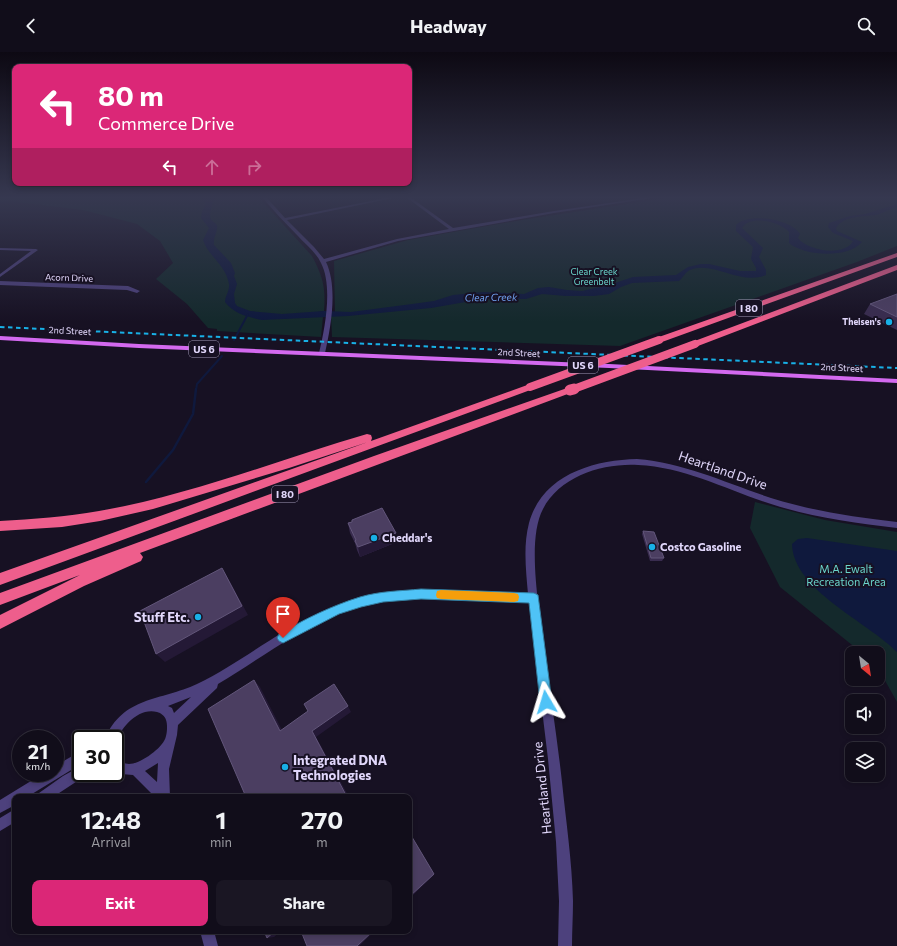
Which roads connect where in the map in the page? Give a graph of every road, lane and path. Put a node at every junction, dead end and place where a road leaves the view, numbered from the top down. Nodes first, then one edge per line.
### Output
1 (302, 239) edge
2 (404, 239) edge
3 (0, 249) edge
4 (897, 250) edge
5 (897, 255) edge
6 (323, 261) junction
7 (897, 268) edge
8 (0, 276) edge
9 (839, 276) junction
10 (0, 283) edge
11 (137, 291) dead end
12 (0, 338) edge
13 (0, 345) edge
14 (139, 346) junction
15 (322, 353) junction
16 (897, 382) edge
17 (470, 409) junction
18 (287, 492) junction
19 (897, 525) edge
20 (0, 526) edge
21 (0, 579) edge
22 (534, 598) junction
23 (0, 599) edge
24 (0, 622) edge
25 (217, 679) junction
26 (145, 707) junction
27 (173, 722) junction
28 (116, 730) edge
29 (168, 743) junction
30 (72, 763) edge
31 (124, 768) edge
32 (136, 769) junction
33 (72, 777) edge
34 (21, 794) edge
35 (47, 794) edge
36 (161, 794) edge
37 (164, 794) edge
38 (12, 800) edge
39 (0, 807) edge
40 (12, 817) edge
41 (0, 825) edge
42 (207, 934) edge
43 (211, 946) edge
44 (565, 946) edge

1 - 6 street
2 - 6 street
3 - 8 street
4 - 9 highway
5 - 9 highway, I 80
6 - 15 street
7 - 18 highway, I 80, bridge
9 - 17 highway, I 80, bridge
10 - 11 street, Acorn Drive
12 - 14 main road, 2nd Street / US 6
13 - 14 main road, 2nd Street / US 6
14 - 15 main road, 2nd Street / US 6
15 - 16 main road, 2nd Street / US 6
17 - 20 highway
17 - 21 highway, I 80
18 - 23 highway, I 80
18 - 24 highway
19 - 22 street, Heartland Drive
22 - 25 street
22 - 44 street, Heartland Drive
25 - 26 street
25 - 27 street
26 - 27 street
26 - 28 street
27 - 29 street
29 - 32 street
29 - 37 street
30 - 34 street
31 - 32 street
32 - 36 street
33 - 35 street
38 - 39 street
40 - 41 street
42 - 43 street

